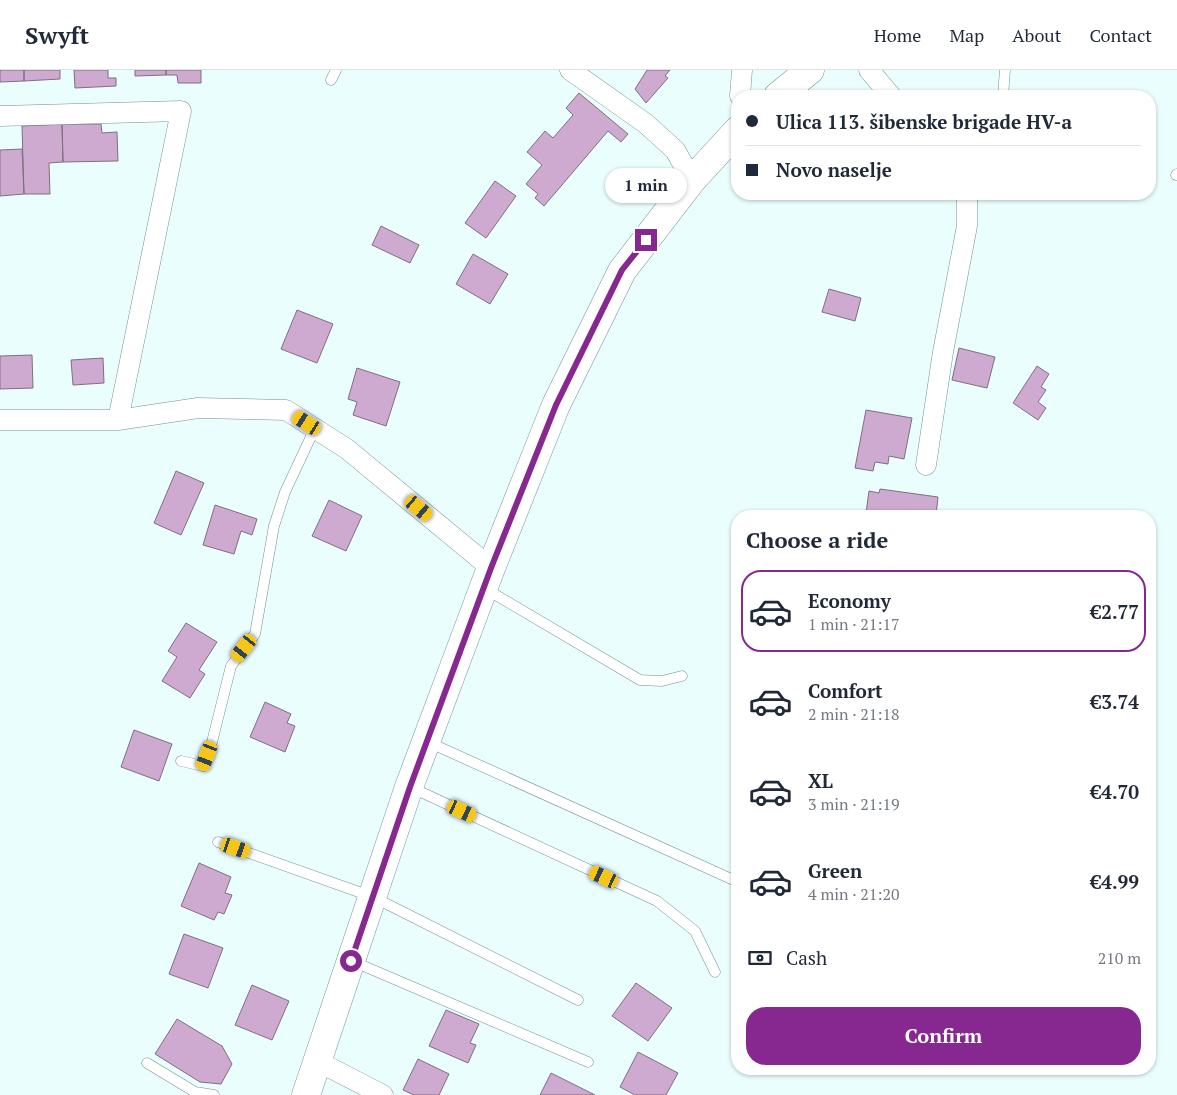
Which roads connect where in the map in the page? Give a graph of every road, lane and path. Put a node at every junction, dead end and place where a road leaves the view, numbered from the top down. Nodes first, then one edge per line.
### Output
1 (570, 70) edge
2 (742, 70) edge
3 (810, 70) edge
4 (868, 70) edge
5 (1005, 70) edge
6 (740, 90) edge
7 (785, 90) edge
8 (886, 90) edge
9 (1003, 90) edge
10 (0, 116) edge
11 (731, 138) edge
12 (692, 180) junction
13 (967, 200) edge
14 (0, 420) edge
15 (118, 420) junction
16 (314, 428) junction
17 (926, 465) dead end
18 (487, 577) junction
19 (682, 676) dead end
20 (427, 741) junction
21 (181, 761) dead end
22 (410, 787) junction
23 (218, 842) dead end
24 (731, 879) edge
25 (372, 896) junction
26 (351, 961) junction
27 (715, 972) dead end
28 (578, 1000) dead end
29 (317, 1061) junction
30 (588, 1062) dead end
31 (147, 1063) dead end
32 (214, 1095) edge
33 (306, 1095) edge
34 (383, 1095) edge

1 - 12 street
2 - 6 street
3 - 7 main road
4 - 8 street
5 - 9 lane
10 - 15 street
11 - 12 main road
12 - 18 main road
13 - 17 street
14 - 15 street
15 - 16 street
16 - 18 street
16 - 21 lane
18 - 19 lane
18 - 20 main road
20 - 22 main road
20 - 24 lane
22 - 25 main road
22 - 27 lane
23 - 25 lane
25 - 26 main road
25 - 28 lane
26 - 29 main road
26 - 30 lane
29 - 33 main road
29 - 34 street
31 - 32 lane

